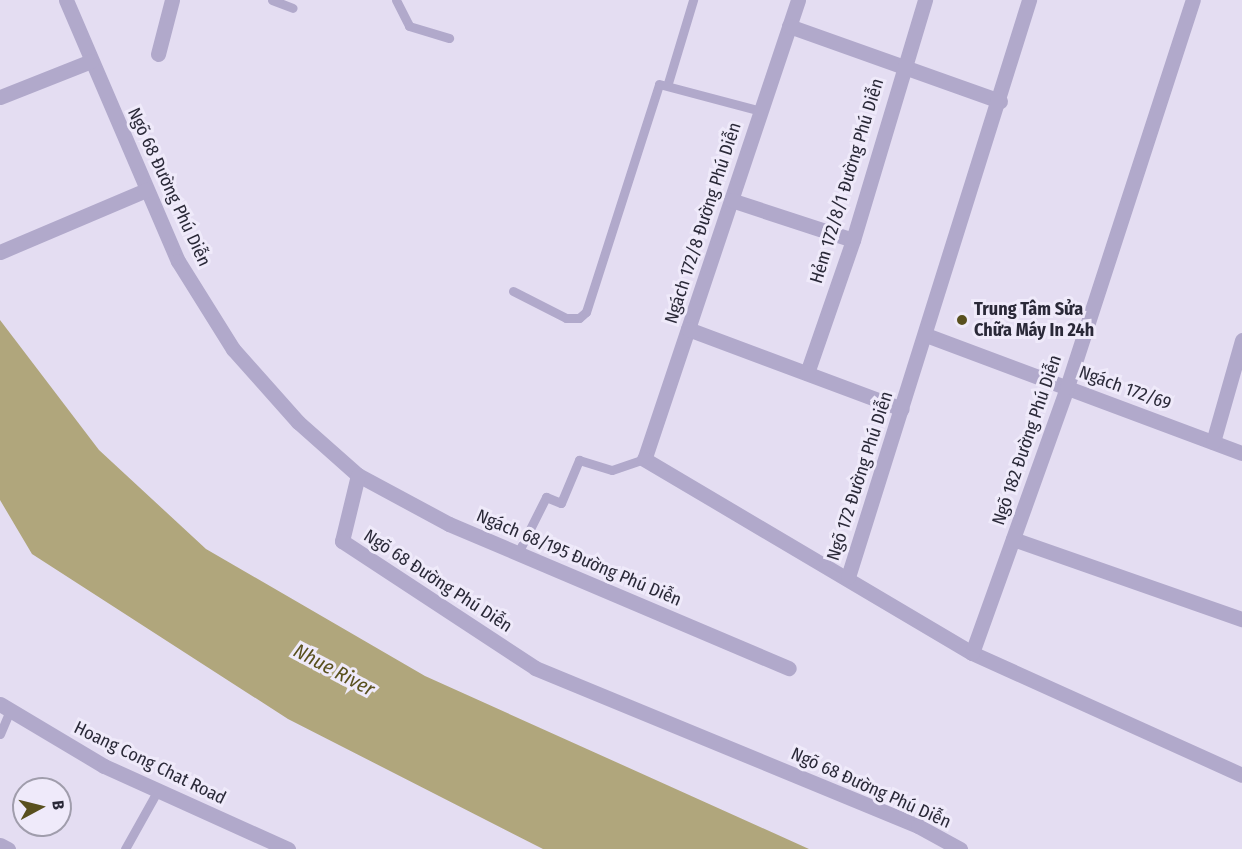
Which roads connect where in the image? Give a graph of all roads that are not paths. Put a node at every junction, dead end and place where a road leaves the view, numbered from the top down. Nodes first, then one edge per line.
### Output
1 (66, 0) edge
2 (172, 0) edge
3 (272, 0) edge
4 (396, 0) edge
5 (693, 0) edge
6 (798, 0) edge
7 (925, 0) edge
8 (1029, 0) edge
9 (1193, 0) edge
10 (293, 8) dead end
11 (789, 26) junction
12 (449, 38) dead end
13 (158, 54) dead end
14 (91, 61) junction
15 (902, 68) junction
16 (668, 83) junction
17 (0, 97) edge
18 (1000, 101) junction
19 (761, 111) junction
20 (146, 190) junction
21 (731, 200) junction
22 (853, 240) junction
23 (0, 252) edge
24 (513, 291) dead end
25 (688, 330) junction
26 (926, 335) junction
27 (1242, 340) edge
28 (807, 373) junction
29 (1067, 387) junction
30 (902, 408) junction
31 (1213, 442) junction
32 (1242, 453) edge
33 (644, 459) junction
34 (358, 475) junction
35 (1013, 539) junction
36 (518, 553) junction
37 (848, 577) junction
38 (1242, 619) edge
39 (972, 652) junction
40 (789, 668) dead end
41 (5, 707) edge
42 (0, 734) edge
43 (1242, 775) edge
44 (159, 790) junction
45 (0, 846) edge
46 (8, 849) edge
47 (125, 849) edge
48 (288, 849) edge
49 (960, 849) edge

1 - 14 street, Ngõ 68 Đường Phú Diễn
2 - 13 street
3 - 10 lane
4 - 12 lane
5 - 16 lane
6 - 11 street, Ngách 172/8 Đường Phú Diễn
7 - 15 street, Hẻm 172/8/1 Đường Phú Diễn
8 - 18 street, Ngõ 172 Đường Phú Diễn
9 - 29 street, Ngõ 182 Đường Phú Diễn
11 - 15 street
11 - 19 street, Ngách 172/8 Đường Phú Diễn
14 - 17 street
14 - 20 street, Ngõ 68 Đường Phú Diễn
15 - 18 street
15 - 22 street, Hẻm 172/8/1 Đường Phú Diễn
16 - 19 lane
16 - 24 lane
18 - 26 street, Ngõ 172 Đường Phú Diễn
19 - 21 street, Ngách 172/8 Đường Phú Diễn
20 - 23 street
20 - 34 street, Ngõ 68 Đường Phú Diễn
21 - 22 street
21 - 25 street, Ngách 172/8 Đường Phú Diễn
22 - 28 street, Hẻm 172/8/1 Đường Phú Diễn
25 - 28 street
25 - 33 street, Ngách 172/8 Đường Phú Diễn
26 - 29 street, Ngách 172/69
26 - 30 street, Ngõ 172 Đường Phú Diễn
27 - 31 street
28 - 30 street
29 - 31 street, Ngách 172/69
29 - 35 street, Ngõ 182 Đường Phú Diễn
30 - 37 street, Ngõ 172 Đường Phú Diễn
31 - 32 street, Ngách 172/69
33 - 36 lane
33 - 37 street
34 - 36 street, Ngách 68/195 Đường Phú Diễn
34 - 49 street, Ngõ 68 Đường Phú Diễn
35 - 38 street
35 - 39 street, Ngõ 182 Đường Phú Diễn
36 - 40 street, Ngách 68/195 Đường Phú Diễn
37 - 39 street, Ngõ 172 Đường Phú Diễn
39 - 43 street, Ngõ 172 Đường Phú Diễn
41 - 42 lane
41 - 44 street, Hoang Cong Chat Road
44 - 47 lane
44 - 48 street, Hoang Cong Chat Road
45 - 46 street

